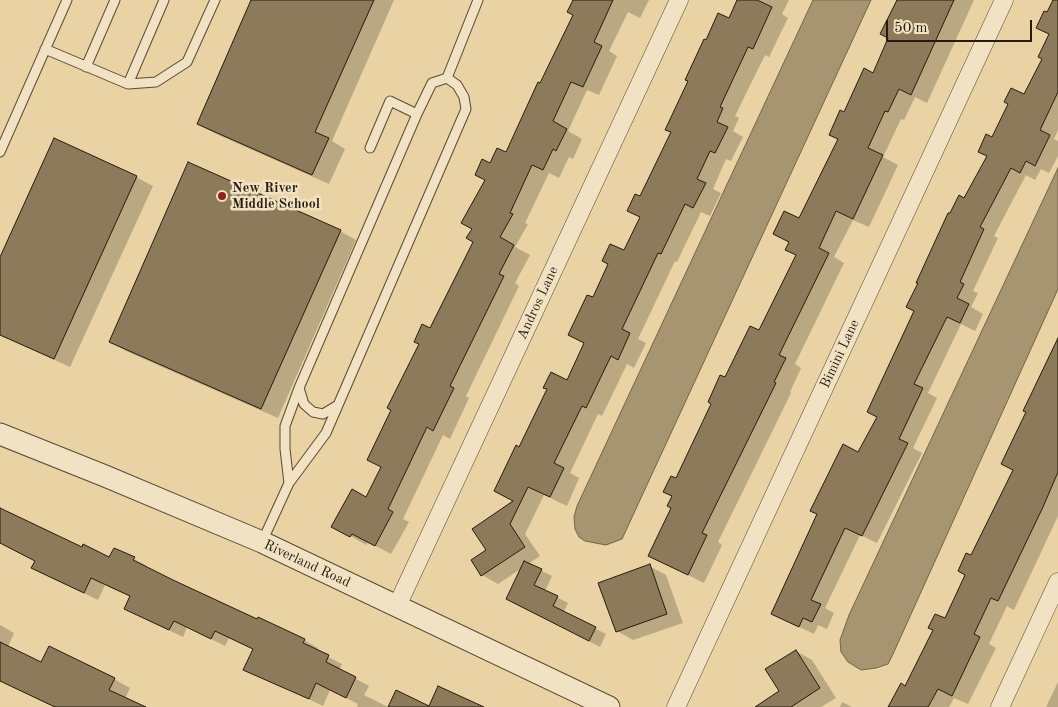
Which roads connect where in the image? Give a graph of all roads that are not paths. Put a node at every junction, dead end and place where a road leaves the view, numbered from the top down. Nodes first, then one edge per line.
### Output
1 (66, 0) edge
2 (115, 0) edge
3 (164, 0) edge
4 (215, 0) edge
5 (478, 0) edge
6 (679, 0) edge
7 (1004, 0) edge
8 (45, 49) junction
9 (86, 67) junction
10 (447, 78) junction
11 (128, 84) junction
12 (417, 114) junction
13 (370, 148) dead end
14 (0, 152) edge
15 (298, 388) junction
16 (338, 405) junction
17 (0, 434) edge
18 (289, 483) junction
19 (262, 542) junction
20 (1058, 582) edge
21 (397, 606) junction
22 (609, 707) edge
23 (676, 707) edge
24 (1000, 707) edge

1 - 8 lane
2 - 9 lane
3 - 11 lane
4 - 11 lane
5 - 10 lane
6 - 21 street, Andros Lane
7 - 23 street, Bimini Lane
8 - 9 lane
8 - 14 lane
9 - 11 lane
10 - 12 lane
10 - 16 lane
12 - 13 lane
12 - 15 lane
15 - 16 lane
15 - 18 lane
16 - 18 lane
17 - 19 street, Riverland Road
18 - 19 lane
19 - 21 street, Riverland Road
20 - 24 street
21 - 22 street, Riverland Road

